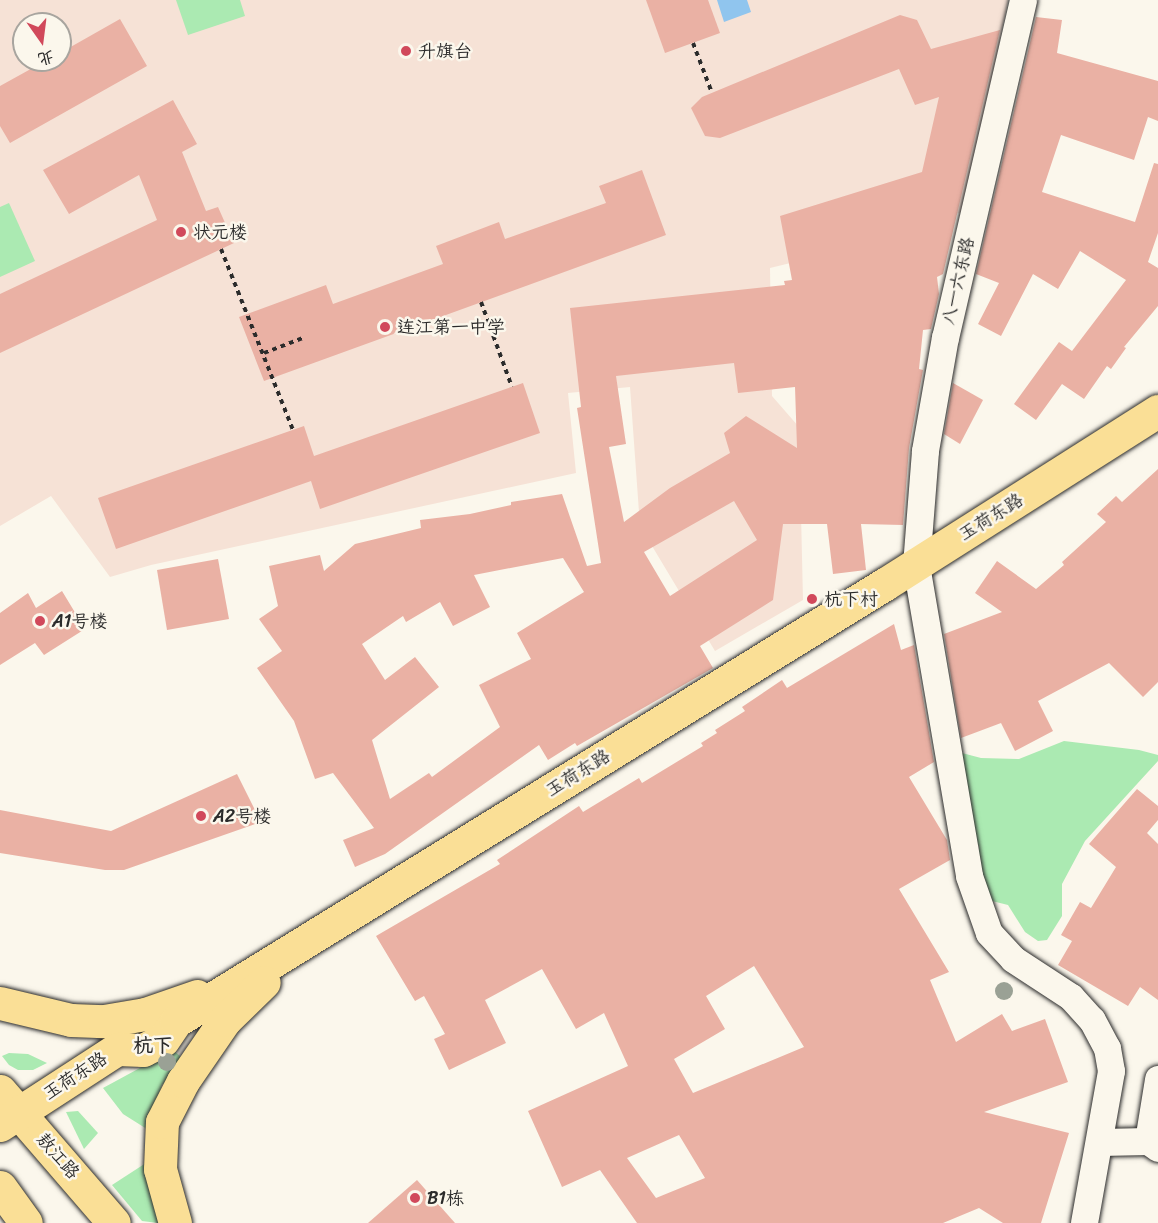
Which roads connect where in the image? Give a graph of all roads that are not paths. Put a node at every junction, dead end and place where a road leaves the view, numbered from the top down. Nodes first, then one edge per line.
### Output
1 (1023, 0) edge
2 (1158, 411) edge
3 (916, 565) junction
4 (310, 938) junction
5 (0, 1003) edge
6 (117, 1034) junction
7 (1158, 1079) edge
8 (6, 1109) edge
9 (1100, 1142) junction
10 (1153, 1144) edge
11 (0, 1187) edge
12 (26, 1223) edge
13 (114, 1223) edge
14 (175, 1223) edge
15 (1084, 1223) edge

1 - 3 street, 八一六东路
2 - 3 main road, 玉荷东路
3 - 4 main road, 玉荷东路
3 - 9 street, 八一六东路
4 - 6 main road
4 - 14 main road
5 - 6 main road
6 - 8 main road, 玉荷东路
7 - 10 street
8 - 13 main road, 敖江路
9 - 10 street
9 - 15 street, 八一六东路
11 - 12 main road

